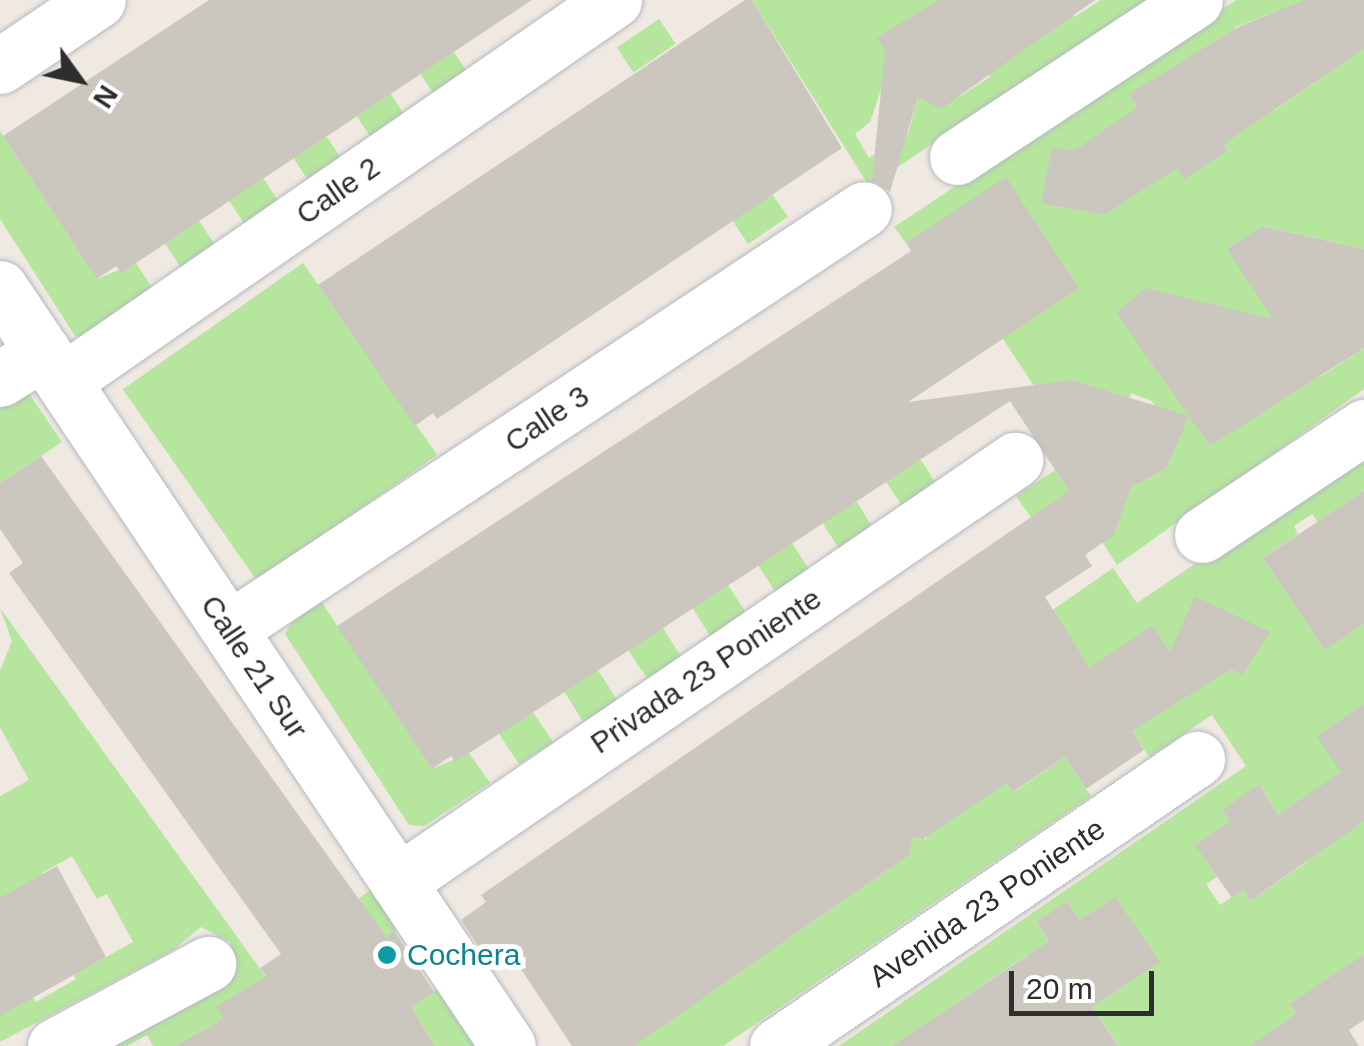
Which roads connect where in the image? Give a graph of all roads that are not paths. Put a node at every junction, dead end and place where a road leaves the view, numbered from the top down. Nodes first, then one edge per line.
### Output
1 (98, 0) edge
2 (614, 0) edge
3 (1195, 0) edge
4 (0, 66) edge
5 (957, 157) dead end
6 (864, 209) dead end
7 (22, 346) edge
8 (1364, 427) edge
9 (1015, 460) dead end
10 (1202, 534) dead end
11 (229, 630) junction
12 (1197, 759) dead end
13 (398, 882) junction
14 (208, 964) dead end
15 (55, 1046) edge
16 (508, 1046) edge
17 (777, 1046) edge

1 - 4 street
2 - 7 street, Calle 2
3 - 5 street
6 - 11 street, Calle 3
7 - 11 street, Calle 21 Sur
8 - 10 street
9 - 13 street, Privada 23 Poniente
11 - 13 street, Calle 21 Sur
12 - 17 street, Avenida 23 Poniente
13 - 16 street, Calle 21 Sur
14 - 15 street

